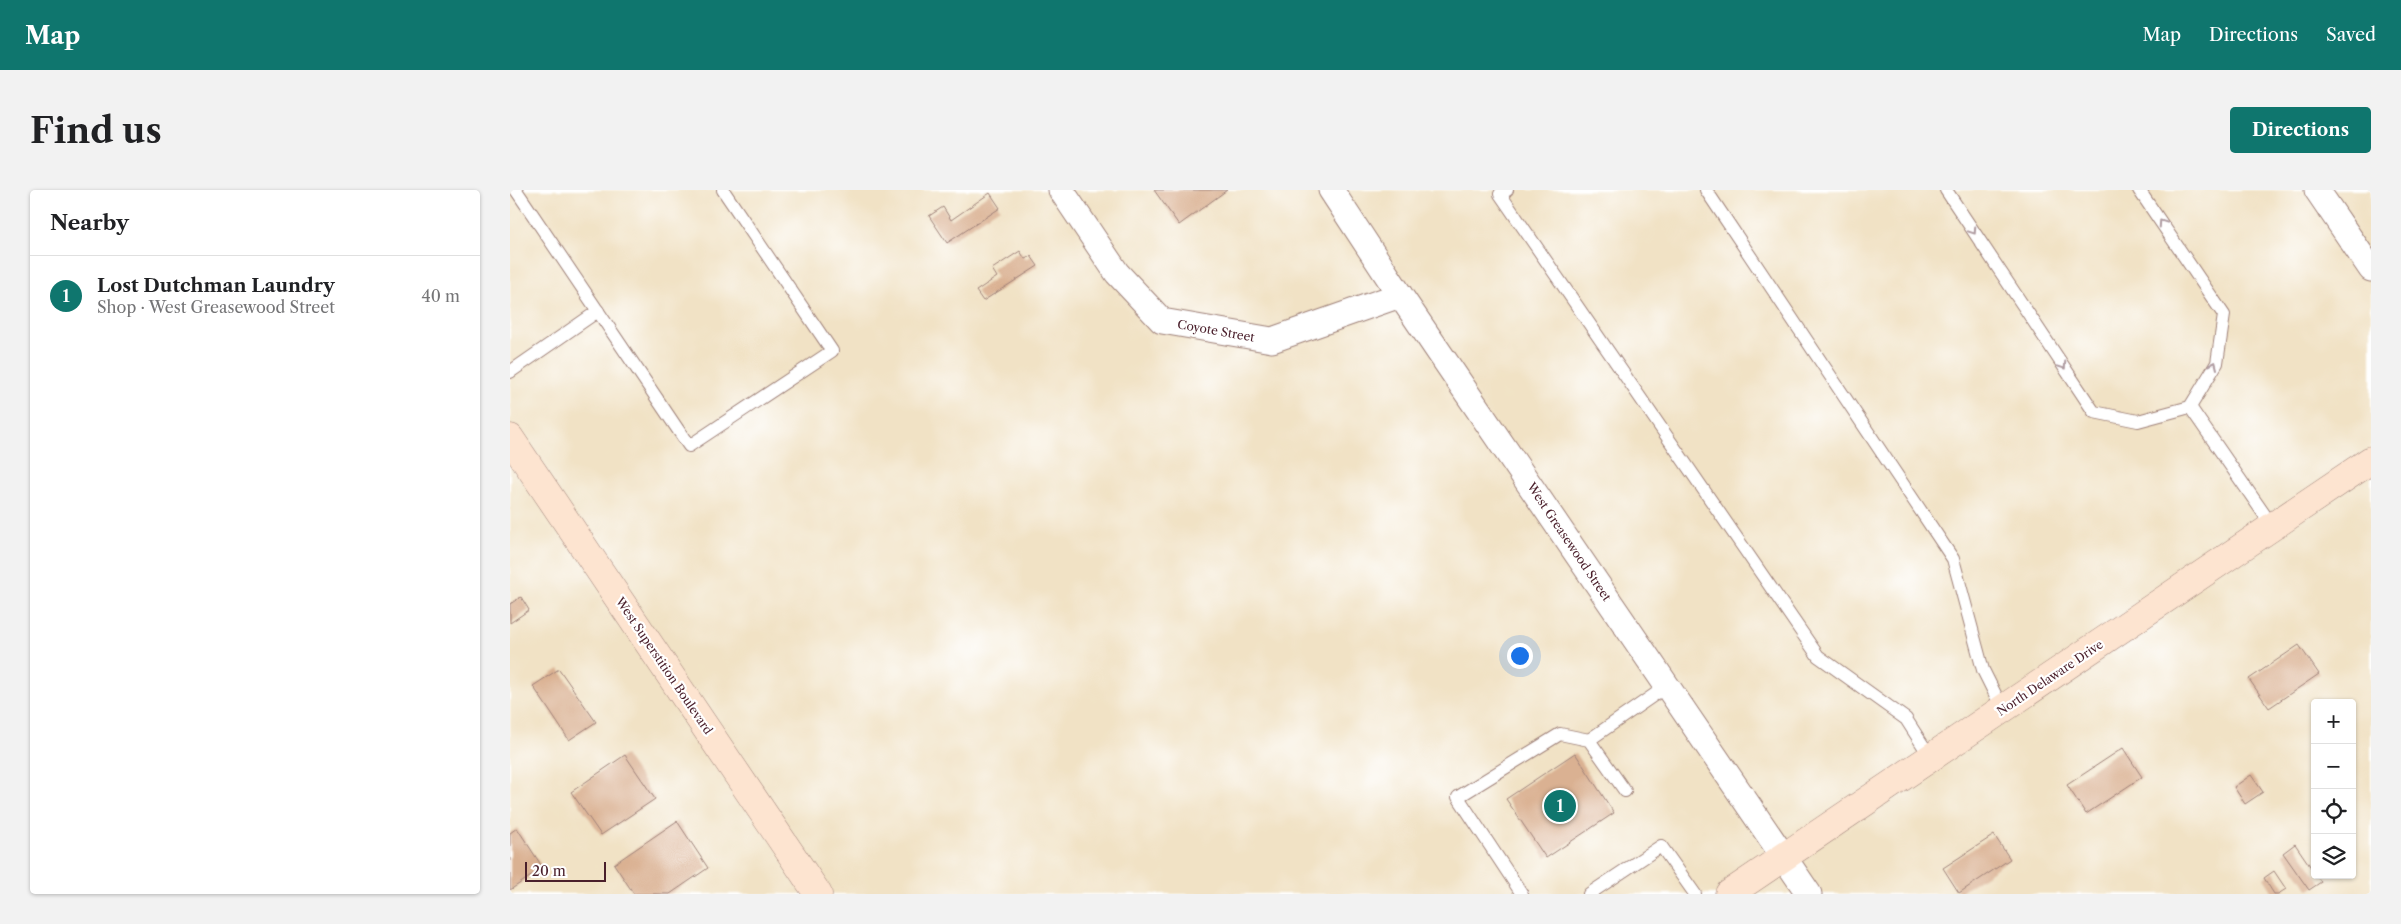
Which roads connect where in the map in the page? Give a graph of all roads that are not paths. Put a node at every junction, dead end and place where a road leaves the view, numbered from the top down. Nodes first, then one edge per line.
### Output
1 (516, 190) edge
2 (723, 190) edge
3 (1061, 190) edge
4 (1331, 190) edge
5 (1706, 190) edge
6 (1946, 190) edge
7 (2139, 190) edge
8 (2318, 190) edge
9 (1501, 192) edge
10 (2371, 269) edge
11 (1400, 295) junction
12 (598, 311) junction
13 (510, 372) edge
14 (2190, 407) junction
15 (510, 438) edge
16 (2371, 460) edge
17 (2273, 527) junction
18 (1668, 686) junction
19 (2003, 710) junction
20 (1590, 740) junction
21 (1931, 758) junction
22 (1625, 791) dead end
23 (1783, 857) junction
24 (818, 894) edge
25 (1522, 894) edge
26 (1589, 894) edge
27 (1695, 894) edge
28 (1729, 894) edge
29 (1809, 894) edge

1 - 12 lane
2 - 12 lane
3 - 11 street, Coyote Street
4 - 11 street, West Greasewood Street
5 - 19 lane
6 -> 14 lane
14 -> 7 lane
8 - 10 street
9 - 21 lane
11 - 18 street, West Greasewood Street
12 - 13 lane
14 - 17 lane
15 - 24 street, West Superstition Boulevard
16 - 17 street, North Delaware Drive
17 - 19 street, North Delaware Drive
18 - 20 lane
18 - 23 street, West Greasewood Street
19 - 21 street, North Delaware Drive
20 - 22 lane
20 - 25 lane
21 - 23 street, North Delaware Drive
23 - 28 street, North Delaware Drive
23 - 29 street, West Greasewood Street
26 - 27 lane

